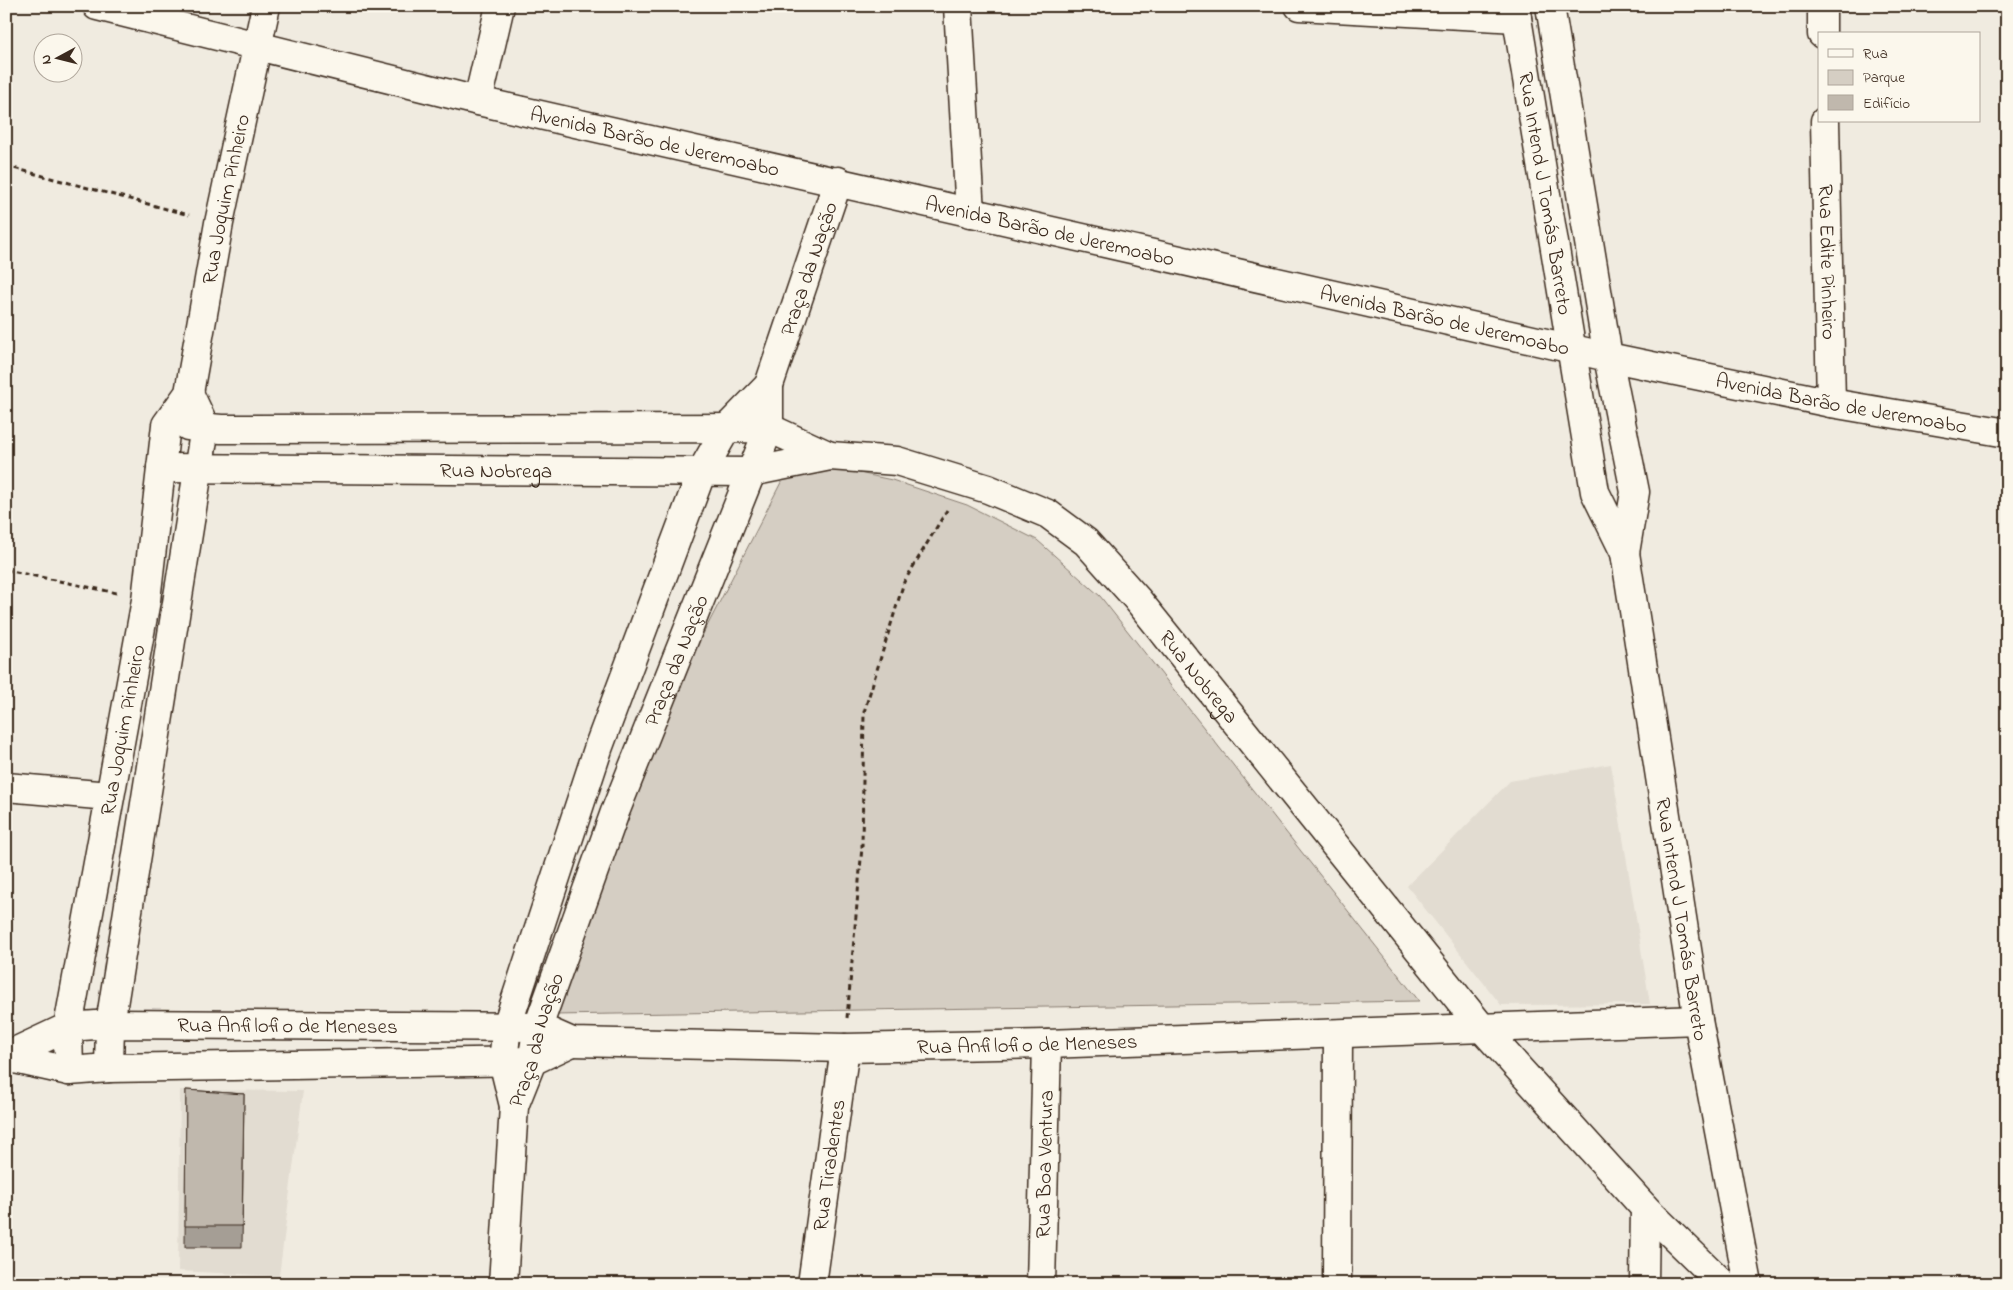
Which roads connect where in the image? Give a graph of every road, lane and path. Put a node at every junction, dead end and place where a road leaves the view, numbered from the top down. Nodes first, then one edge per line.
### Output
1 (97, 6) edge
2 (266, 6) edge
3 (500, 6) edge
4 (958, 6) edge
5 (1299, 6) edge
6 (1550, 6) edge
7 (1822, 6) edge
8 (1516, 12) edge
9 (1822, 32) edge
10 (256, 47) junction
11 (478, 101) junction
12 (1824, 122) edge
13 (6, 166) edge
14 (838, 181) junction
15 (970, 214) junction
16 (219, 223) junction
17 (1571, 347) junction
18 (1608, 357) junction
19 (769, 385) junction
20 (189, 393) junction
21 (1831, 403) junction
22 (166, 425) junction
23 (206, 427) junction
24 (769, 428) junction
25 (726, 430) junction
26 (2007, 433) edge
27 (830, 456) junction
28 (161, 468) junction
29 (198, 468) junction
30 (702, 471) junction
31 (751, 472) junction
32 (963, 481) junction
33 (1625, 553) junction
34 (6, 570) edge
35 (146, 600) junction
36 (6, 787) edge
37 (109, 796) junction
38 (1698, 1020) junction
39 (110, 1024) junction
40 (507, 1026) junction
41 (68, 1027) junction
42 (538, 1027) junction
43 (1482, 1028) junction
44 (1338, 1034) junction
45 (572, 1042) junction
46 (1047, 1044) junction
47 (845, 1048) junction
48 (6, 1056) edge
49 (503, 1061) junction
50 (532, 1061) junction
51 (109, 1068) junction
52 (68, 1071) junction
53 (514, 1106) junction
54 (1645, 1208) junction
55 (503, 1284) edge
56 (812, 1284) edge
57 (1041, 1284) edge
58 (1337, 1284) edge
59 (1644, 1284) edge
60 (1723, 1284) edge
61 (1748, 1284) edge

1 - 10 street, Avenida Barão de Jeremoabo
2 - 10 street, Rua Joquim Pinheiro
3 - 11 street
4 - 15 street
5 - 8 street
6 - 18 street, Rua Intend J Tomás Barreto
7 - 9 street
8 - 17 street, Rua Intend J Tomás Barreto
10 - 11 street, Avenida Barão de Jeremoabo
10 - 16 street, Rua Joquim Pinheiro
11 - 14 street, Avenida Barão de Jeremoabo
12 - 21 street, Rua Edite Pinheiro
13 - 16 path
14 - 15 street, Avenida Barão de Jeremoabo
14 - 19 street, Praça da Nação
15 - 17 street, Avenida Barão de Jeremoabo
16 - 20 street, Rua Joquim Pinheiro
17 - 18 street, Avenida Barão de Jeremoabo
17 - 33 street, Rua Intend J Tomás Barreto
18 - 21 street, Avenida Barão de Jeremoabo
18 - 33 street, Rua Intend J Tomás Barreto
19 - 24 street, Praça da Nação
19 - 25 street, Praça da Nação
20 - 22 street, Rua Joquim Pinheiro
20 - 23 street
21 - 26 street, Avenida Barão de Jeremoabo
22 - 23 street, Rua Nobrega
22 - 28 street, Rua Joquim Pinheiro
23 - 25 street, Rua Nobrega
23 - 29 street, Rua Joquim Pinheiro
24 - 25 street, Rua Nobrega
24 - 27 street, Rua Nobrega
24 - 31 street, Praça da Nação
25 - 30 street, Praça da Nação
27 - 31 street, Rua Nobrega
27 - 32 street, Rua Nobrega
28 - 29 street, Rua Nobrega
28 - 35 street, Rua Joquim Pinheiro
29 - 30 street, Rua Nobrega
29 - 39 street, Rua Joquim Pinheiro
30 - 31 street, Rua Nobrega
30 - 40 street, Praça da Nação
31 - 42 street, Praça da Nação
32 - 43 street, Rua Nobrega
32 - 47 path
33 - 38 street, Rua Intend J Tomás Barreto
34 - 35 path
35 - 37 street, Rua Joquim Pinheiro
36 - 37 street
37 - 41 street, Rua Joquim Pinheiro
38 - 43 street, Rua Anfilofio de Meneses
38 - 61 street, Rua Intend J Tomás Barreto
39 - 40 street, Rua Anfilofio de Meneses
39 - 41 street, Rua Anfilofio de Meneses
39 - 51 street, Rua Joquim Pinheiro
40 - 42 street, Rua Anfilofio de Meneses
40 - 49 street, Praça da Nação
41 - 48 street, Rua Anfilofio de Meneses
41 - 52 street, Rua Joquim Pinheiro
42 - 45 street, Rua Anfilofio de Meneses
42 - 50 street, Praça da Nação
43 - 44 street, Rua Anfilofio de Meneses
43 - 54 street, Rua Nobrega
44 - 46 street, Rua Anfilofio de Meneses
44 - 58 street
45 - 47 street, Rua Anfilofio de Meneses
45 - 50 street, Rua Anfilofio de Meneses
46 - 47 street, Rua Anfilofio de Meneses
46 - 57 street, Rua Boa Ventura
47 - 56 street, Rua Tiradentes
48 - 52 street, Rua Anfilofio de Meneses
49 - 50 street, Rua Anfilofio de Meneses
49 - 51 street, Rua Anfilofio de Meneses
49 - 53 street, Praça da Nação
50 - 53 street, Praça da Nação
51 - 52 street, Rua Anfilofio de Meneses
53 - 55 street
54 - 59 street
54 - 60 street, Rua Nobrega

